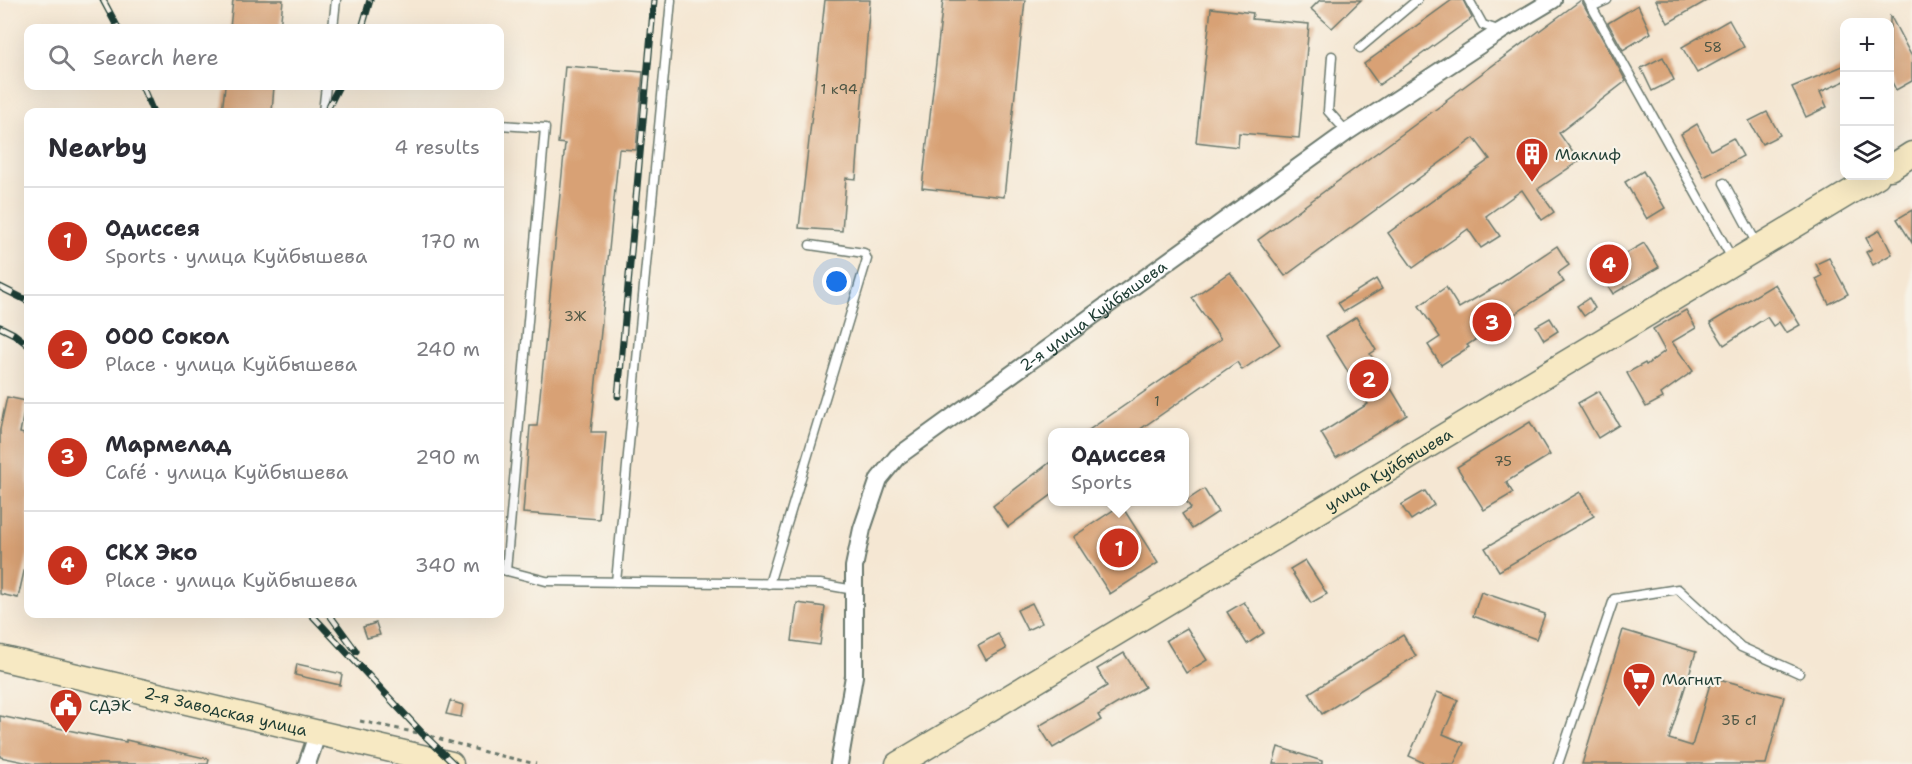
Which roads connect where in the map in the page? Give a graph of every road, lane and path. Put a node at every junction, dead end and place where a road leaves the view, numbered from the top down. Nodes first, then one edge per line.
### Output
1 (336, 0) edge
2 (671, 0) edge
3 (1417, 0) edge
4 (1469, 0) edge
5 (1553, 0) edge
6 (1607, 0) edge
7 (1589, 3) edge
8 (333, 24) edge
9 (1501, 31) junction
10 (1360, 48) dead end
11 (1332, 56) dead end
12 (326, 90) edge
13 (323, 108) edge
14 (504, 125) edge
15 (1347, 132) junction
16 (1912, 154) edge
17 (1894, 165) edge
18 (1870, 180) edge
19 (1724, 183) dead end
20 (810, 245) dead end
21 (1759, 247) junction
22 (1734, 262) junction
23 (504, 560) edge
24 (504, 570) edge
25 (616, 582) junction
26 (770, 584) junction
27 (854, 590) junction
28 (0, 658) edge
29 (1799, 673) dead end
30 (318, 732) junction
31 (306, 764) edge
32 (451, 764) edge
33 (839, 764) edge
34 (898, 764) edge
35 (1558, 764) edge

1 - 8 lane
2 - 25 lane
3 - 10 lane
4 - 9 lane
5 - 9 street, 2-я улица Куйбышева
6 - 7 lane
7 - 22 lane
9 - 15 street, 2-я улица Куйбышева
11 - 15 lane
12 - 13 lane
14 - 23 lane
15 - 27 street, 2-я улица Куйбышева
16 - 17 street
18 - 21 street, улица Куйбышева
19 - 21 lane
20 - 26 lane
21 - 22 street, улица Куйбышева
22 - 34 street, улица Куйбышева
24 - 25 lane
25 - 26 lane
26 - 27 lane
27 - 33 street, 2-я улица Куйбышева
28 - 30 street, 2-я Заводская улица
29 - 35 lane
30 - 31 street
30 - 32 street, 2-я Заводская улица

